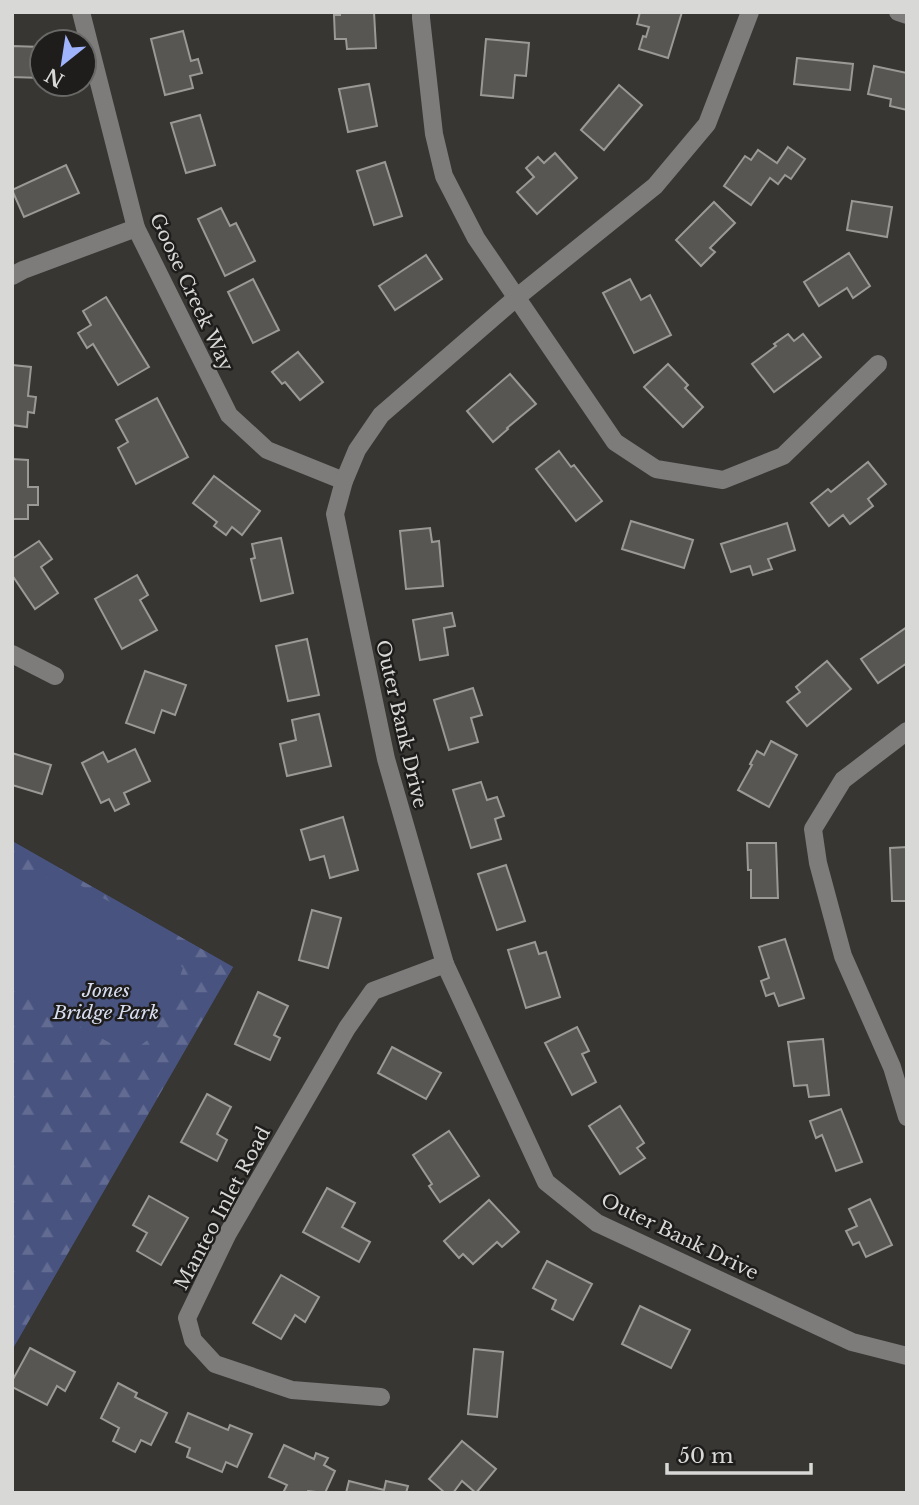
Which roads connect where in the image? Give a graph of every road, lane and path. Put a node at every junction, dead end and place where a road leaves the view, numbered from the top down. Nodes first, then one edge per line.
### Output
1 (81, 12) edge
2 (421, 12) edge
3 (750, 12) edge
4 (898, 12) edge
5 (907, 15) edge
6 (136, 228) junction
7 (12, 276) edge
8 (516, 298) junction
9 (878, 364) dead end
10 (344, 481) junction
11 (12, 654) edge
12 (55, 676) dead end
13 (907, 731) edge
14 (445, 964) junction
15 (899, 1064) edge
16 (907, 1117) edge
17 (907, 1356) edge
18 (381, 1398) dead end

1 - 6 street, Goose Creek Way
2 - 8 street
3 - 8 street, Outer Bank Drive
4 - 5 street
6 - 7 street
6 - 10 street, Goose Creek Way
8 - 9 street
8 - 10 street, Outer Bank Drive
10 - 14 street, Outer Bank Drive
11 - 12 street
13 - 15 street
14 - 17 street, Outer Bank Drive
14 - 18 street, Manteo Inlet Road
15 - 16 street

